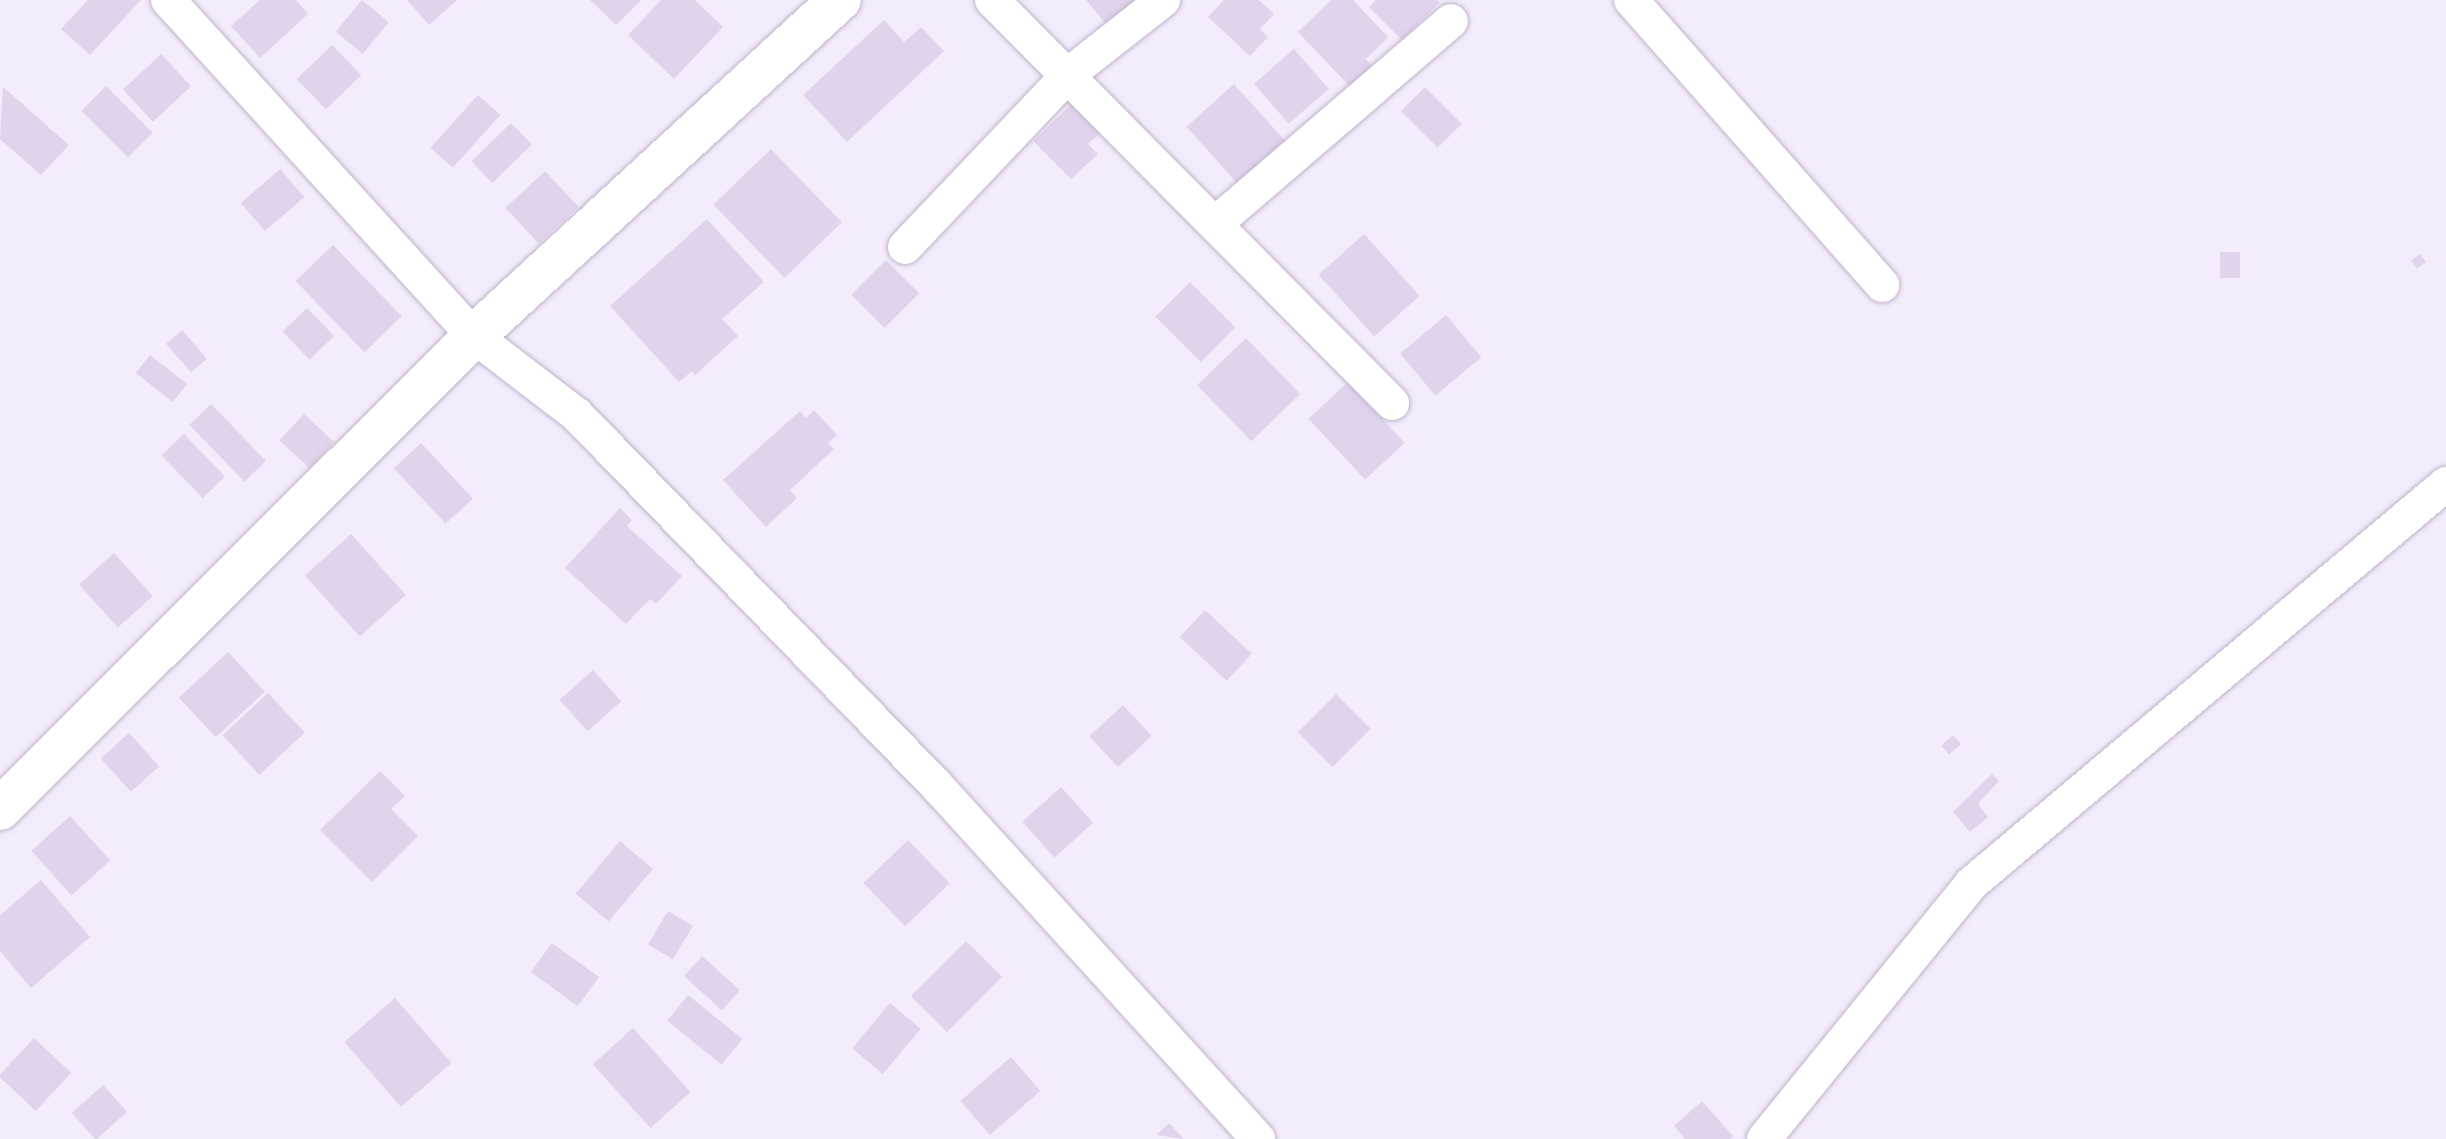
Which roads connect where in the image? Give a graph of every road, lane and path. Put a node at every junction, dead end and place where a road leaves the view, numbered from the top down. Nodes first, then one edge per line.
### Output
1 (168, 0) edge
2 (840, 0) edge
3 (992, 0) edge
4 (1163, 0) edge
5 (1631, 0) edge
6 (1451, 21) dead end
7 (1069, 74) junction
8 (1215, 224) junction
9 (905, 247) dead end
10 (1882, 285) dead end
11 (474, 336) junction
12 (1392, 403) dead end
13 (2446, 484) edge
14 (0, 809) edge
15 (1258, 1139) edge
16 (1764, 1139) edge

1 - 11 street
2 - 11 street
3 - 7 street
4 - 7 street
5 - 10 street
6 - 8 street
7 - 8 street
7 - 9 street
8 - 12 street
11 - 14 street
11 - 15 street
13 - 16 street

